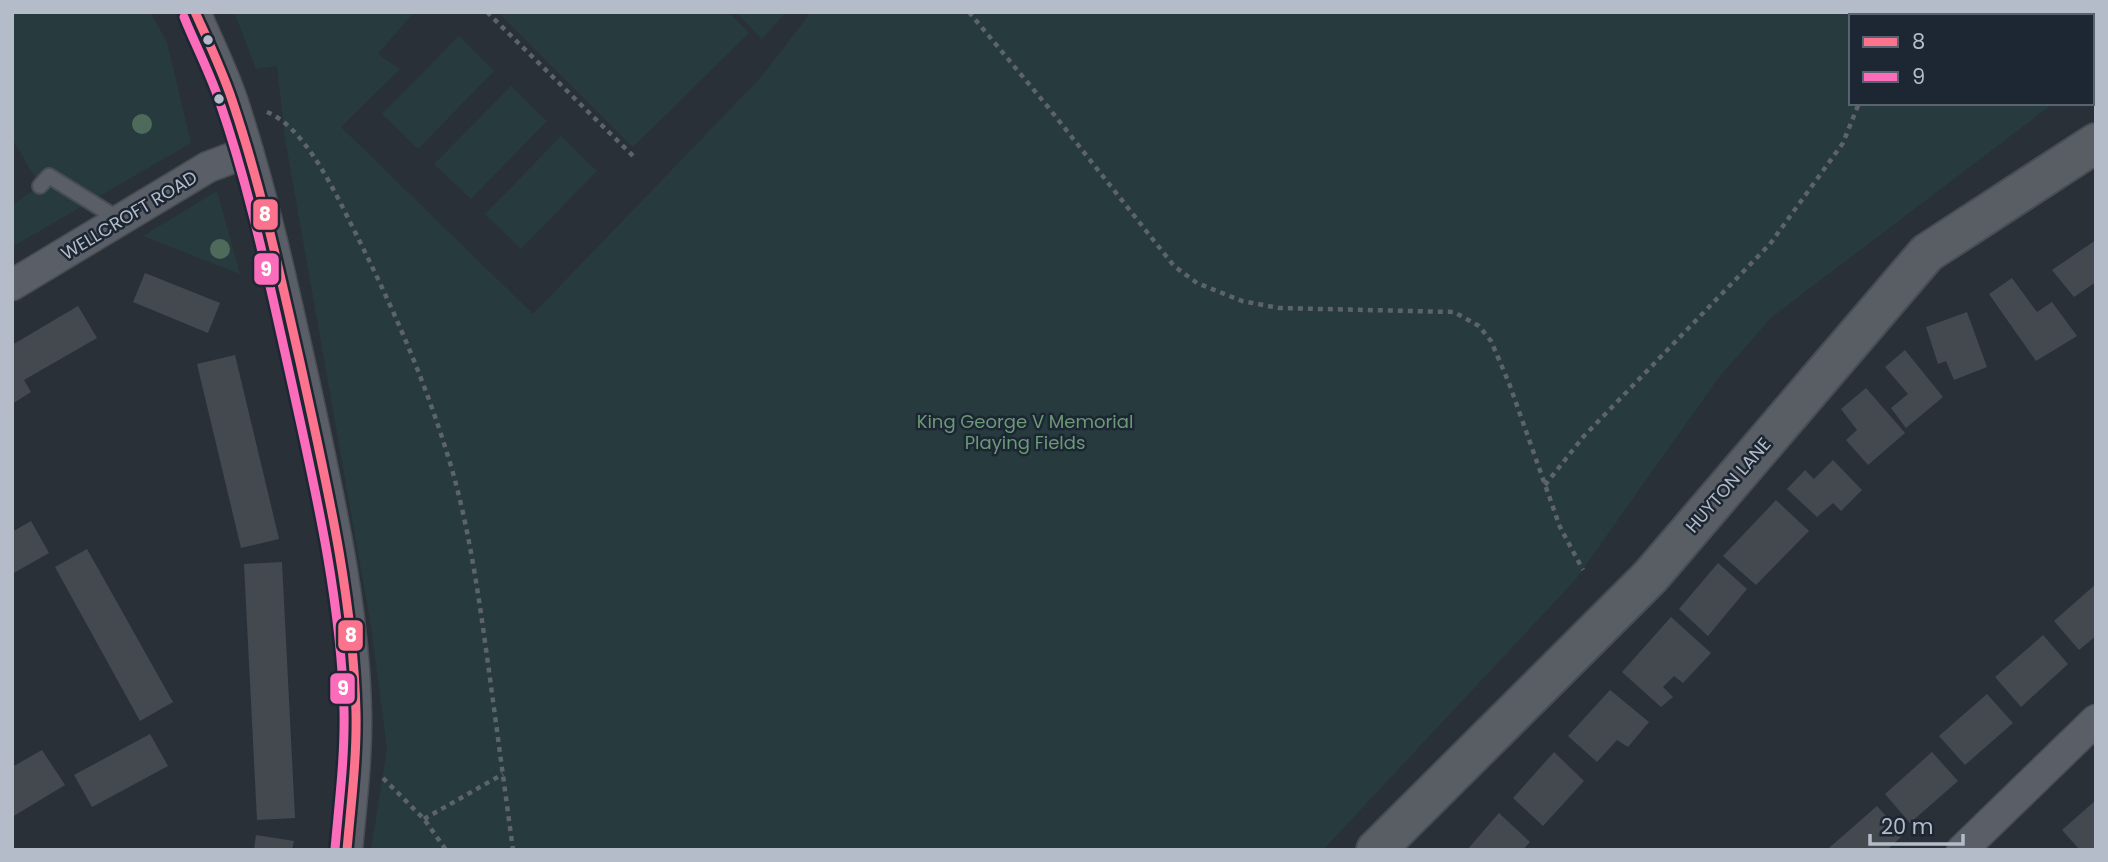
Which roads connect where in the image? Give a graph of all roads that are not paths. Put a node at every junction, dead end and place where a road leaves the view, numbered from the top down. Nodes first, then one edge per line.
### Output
1 (195, 12) edge
2 (2096, 143) edge
3 (248, 152) junction
4 (40, 186) dead end
5 (122, 221) junction
6 (12, 285) edge
7 (2096, 720) edge
8 (347, 850) edge
9 (1376, 850) edge
10 (1962, 850) edge

1 - 3 street
2 - 9 main road, HUYTON LANE
3 - 5 street, WELLCROFT ROAD
3 - 8 street
4 - 5 lane
5 - 6 street, WELLCROFT ROAD
7 - 10 street

